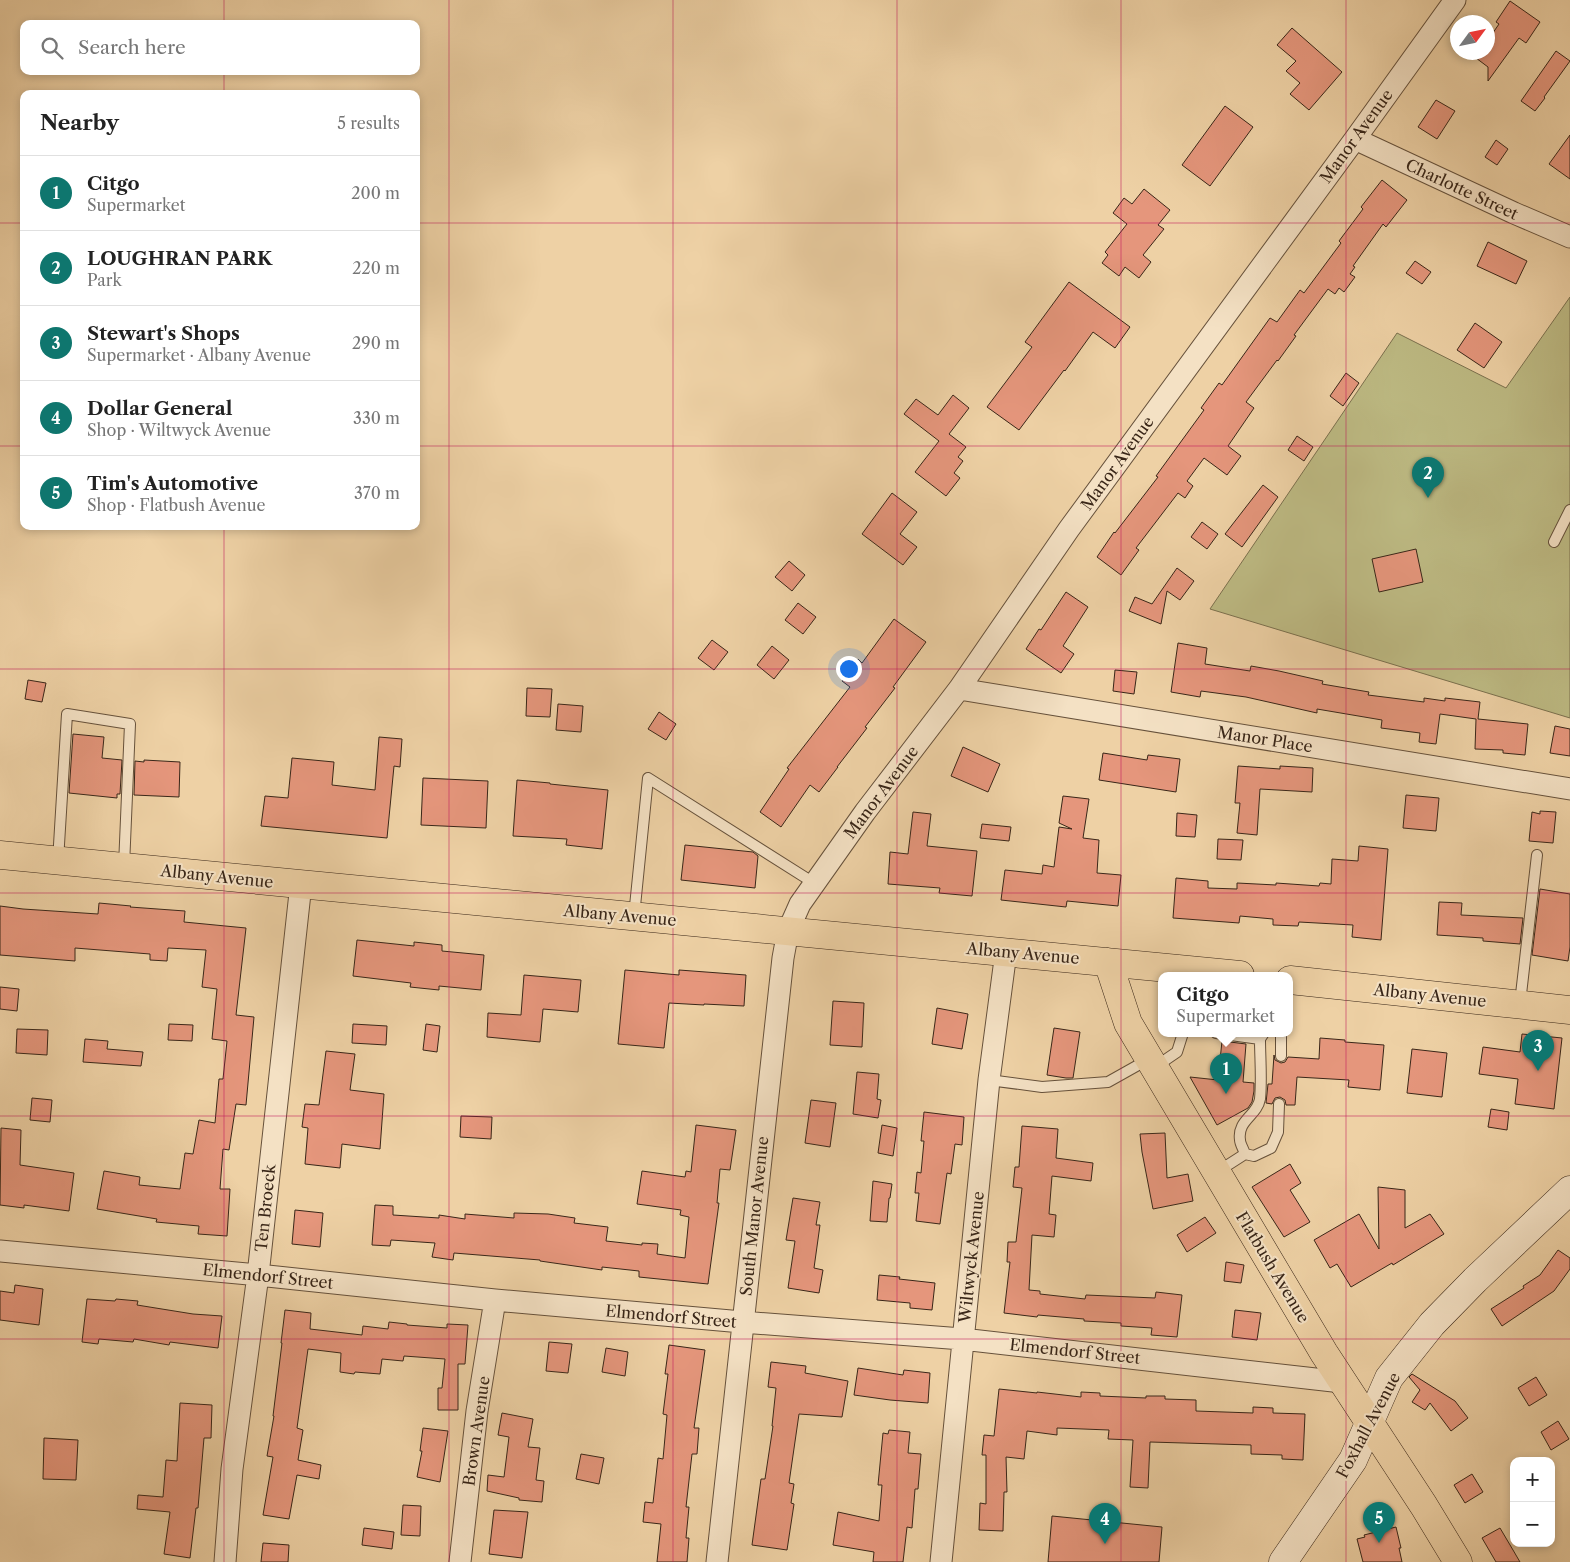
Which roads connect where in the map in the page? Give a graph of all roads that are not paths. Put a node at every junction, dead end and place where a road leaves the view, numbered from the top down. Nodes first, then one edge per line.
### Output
1 (1450, 2) edge
2 (1355, 139) junction
3 (1570, 237) edge
4 (1570, 510) edge
5 (1554, 542) dead end
6 (959, 689) junction
7 (1570, 789) edge
8 (0, 855) edge
9 (1537, 855) dead end
10 (58, 861) junction
11 (124, 867) junction
12 (814, 883) junction
13 (301, 884) junction
14 (634, 916) junction
15 (788, 931) junction
16 (1006, 952) junction
17 (1108, 962) junction
18 (1185, 972) edge
19 (1293, 980) edge
20 (1519, 1005) junction
21 (1570, 1010) edge
22 (1182, 1037) edge
23 (1262, 1037) edge
24 (1281, 1037) edge
25 (1281, 1056) dead end
26 (1151, 1063) junction
27 (990, 1080) junction
28 (1279, 1104) dead end
29 (1245, 1154) junction
30 (1216, 1172) junction
31 (1570, 1190) edge
32 (0, 1251) edge
33 (258, 1275) junction
34 (496, 1300) junction
35 (742, 1322) junction
36 (962, 1339) junction
37 (1342, 1382) junction
38 (1369, 1423) junction
39 (225, 1562) edge
40 (460, 1562) edge
41 (717, 1562) edge
42 (941, 1562) edge
43 (1283, 1562) edge
44 (1458, 1562) edge

1 - 2 street, Manor Avenue
2 - 3 street, Charlotte Street
2 - 6 street, Manor Avenue
4 - 5 lane
6 - 7 street, Manor Place
6 - 12 street, Manor Avenue
8 - 10 main road, Albany Avenue
9 - 20 lane
10 - 11 main road, Albany Avenue
10 - 11 lane
11 - 13 main road, Albany Avenue
12 - 14 lane
12 - 15 street, Manor Avenue
13 - 14 main road, Albany Avenue
13 - 33 street, Ten Broeck
14 - 15 main road, Albany Avenue
15 - 16 main road, Albany Avenue
15 - 35 street, South Manor Avenue
16 - 17 main road, Albany Avenue
16 - 27 street, Wiltwyck Avenue
17 - 18 main road, Albany Avenue
17 - 26 main road, Flatbush Avenue
19 - 20 main road, Albany Avenue
20 - 21 main road, Albany Avenue
22 - 26 lane
23 - 29 lane
24 - 25 lane
26 - 27 lane
26 - 30 main road, Flatbush Avenue
27 - 36 street, Wiltwyck Avenue
28 - 29 lane
29 - 30 lane
30 - 37 main road, Flatbush Avenue
31 - 38 street, Foxhall Avenue
32 - 33 street, Elmendorf Street
33 - 34 street, Elmendorf Street
33 - 39 street, Ten Broeck
34 - 35 street, Elmendorf Street
34 - 40 street, Brown Avenue
35 - 36 street, Elmendorf Street
35 - 41 street, South Manor Avenue
36 - 37 street, Elmendorf Street
36 - 42 street, Wiltwyck Avenue
37 - 38 main road, Flatbush Avenue
38 - 43 street, Foxhall Avenue
38 - 44 main road, Flatbush Avenue

